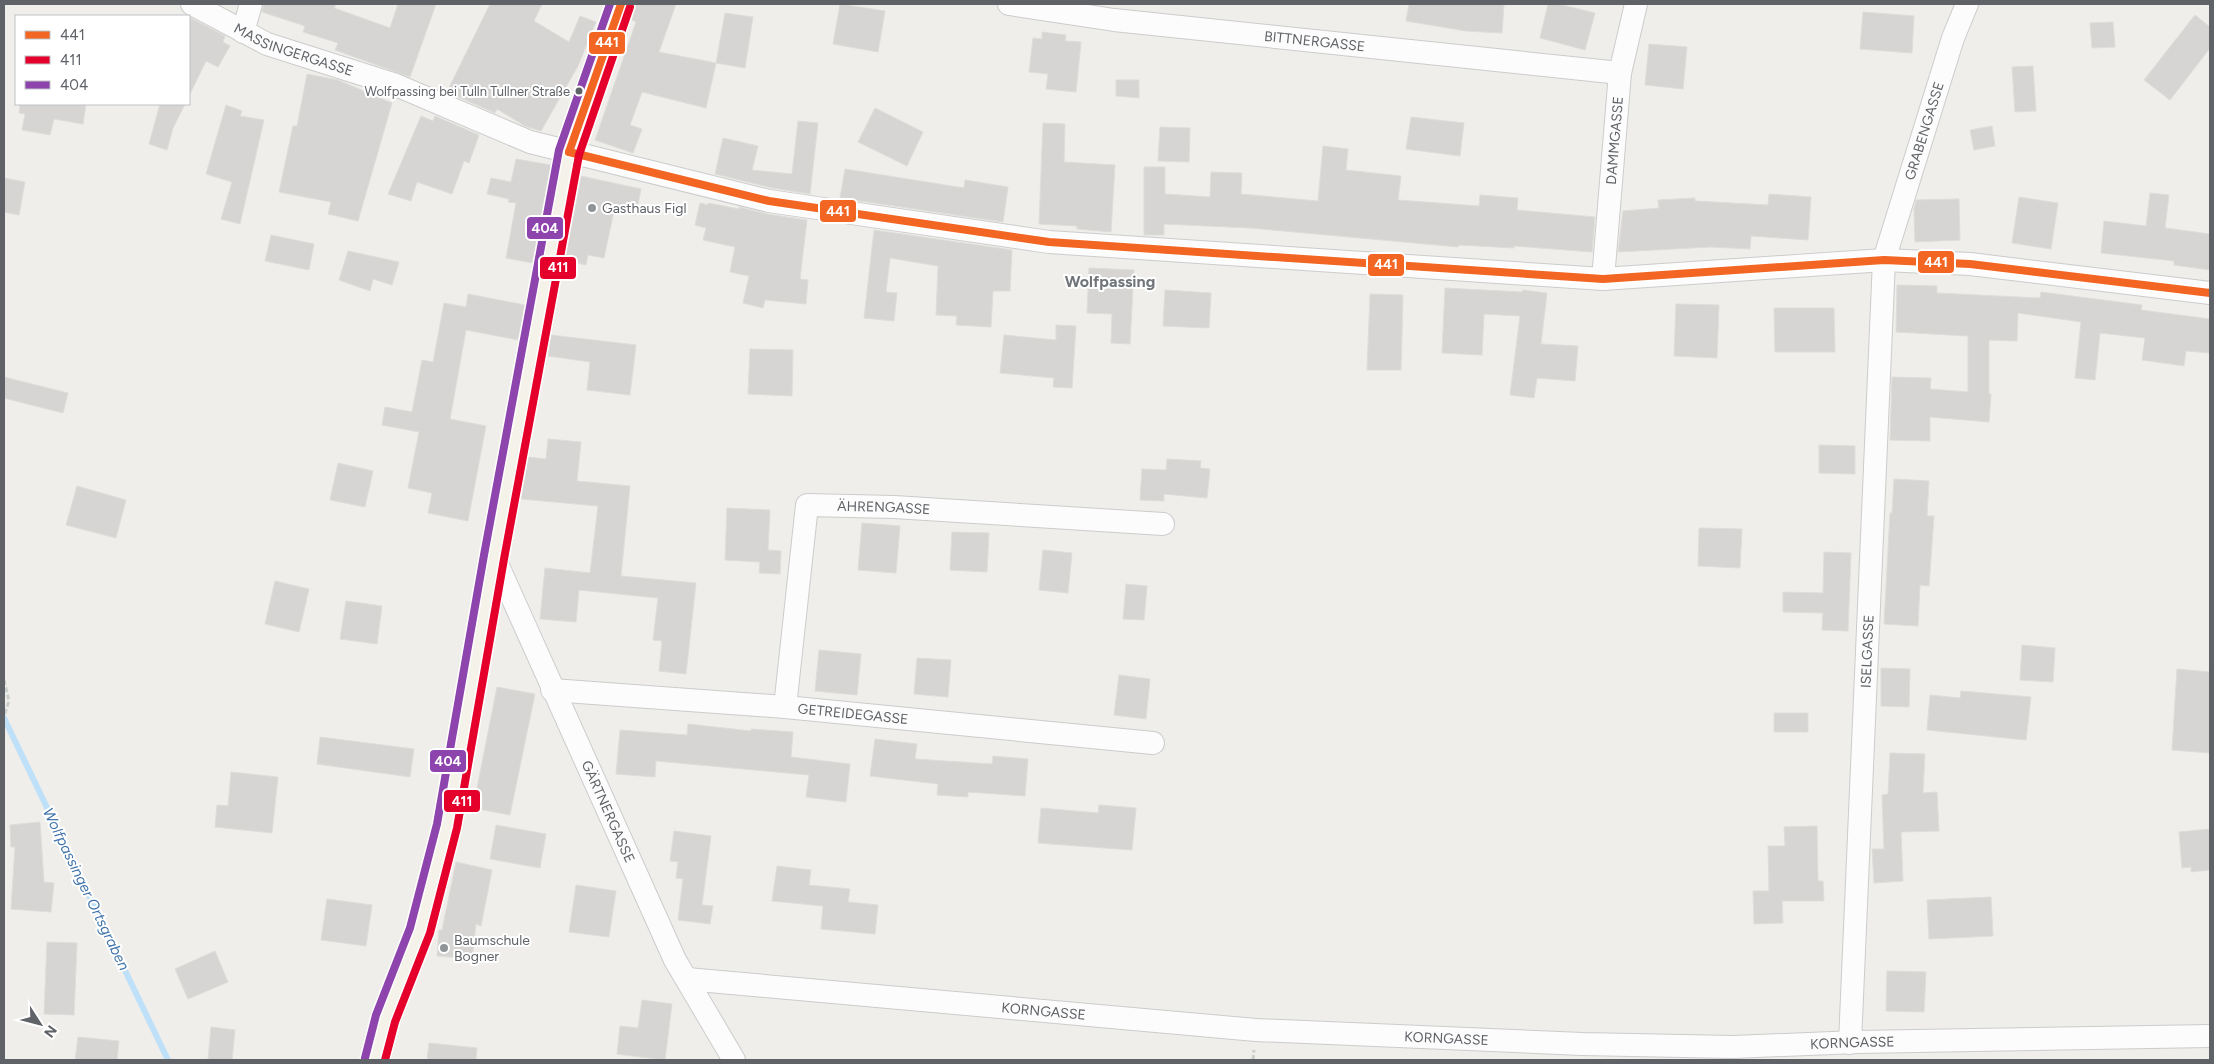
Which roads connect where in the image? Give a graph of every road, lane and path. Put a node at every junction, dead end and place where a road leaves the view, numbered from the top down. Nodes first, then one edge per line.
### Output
1 (192, 4) edge
2 (251, 4) edge
3 (621, 4) edge
4 (1008, 4) edge
5 (1636, 4) edge
6 (1966, 4) edge
7 (243, 32) junction
8 (1620, 73) junction
9 (569, 152) junction
10 (1884, 260) junction
11 (1603, 279) junction
12 (2210, 293) edge
13 (1163, 524) dead end
14 (494, 556) junction
15 (4, 680) edge
16 (552, 690) junction
17 (784, 707) junction
18 (4, 716) edge
19 (1153, 743) dead end
20 (687, 979) junction
21 (2210, 1036) edge
22 (1850, 1043) junction
23 (375, 1060) edge
24 (734, 1060) edge

1 - 7 street, MASSINGERGASSE
2 - 7 street
3 - 9 main road
4 - 8 street, BITTNERGASSE
5 - 8 street, DAMMGASSE
6 - 10 street, GRABENGASSE
7 - 9 street, MASSINGERGASSE
8 - 11 street, DAMMGASSE
9 - 11 street, MASSINGERGASSE
9 - 14 main road
10 - 11 street, MASSINGERGASSE
10 - 12 street, MASSINGERGASSE
10 - 22 street, ISELGASSE
13 - 17 street, ÄHRENGASSE
14 - 16 street, GÄRTNERGASSE
14 - 23 main road
15 - 18 path
16 - 17 street, GETREIDEGASSE
16 - 20 street, GÄRTNERGASSE
17 - 19 street, GETREIDEGASSE
20 - 22 street, KORNGASSE
20 - 24 street, GÄRTNERGASSE
21 - 22 street, KORNGASSE

